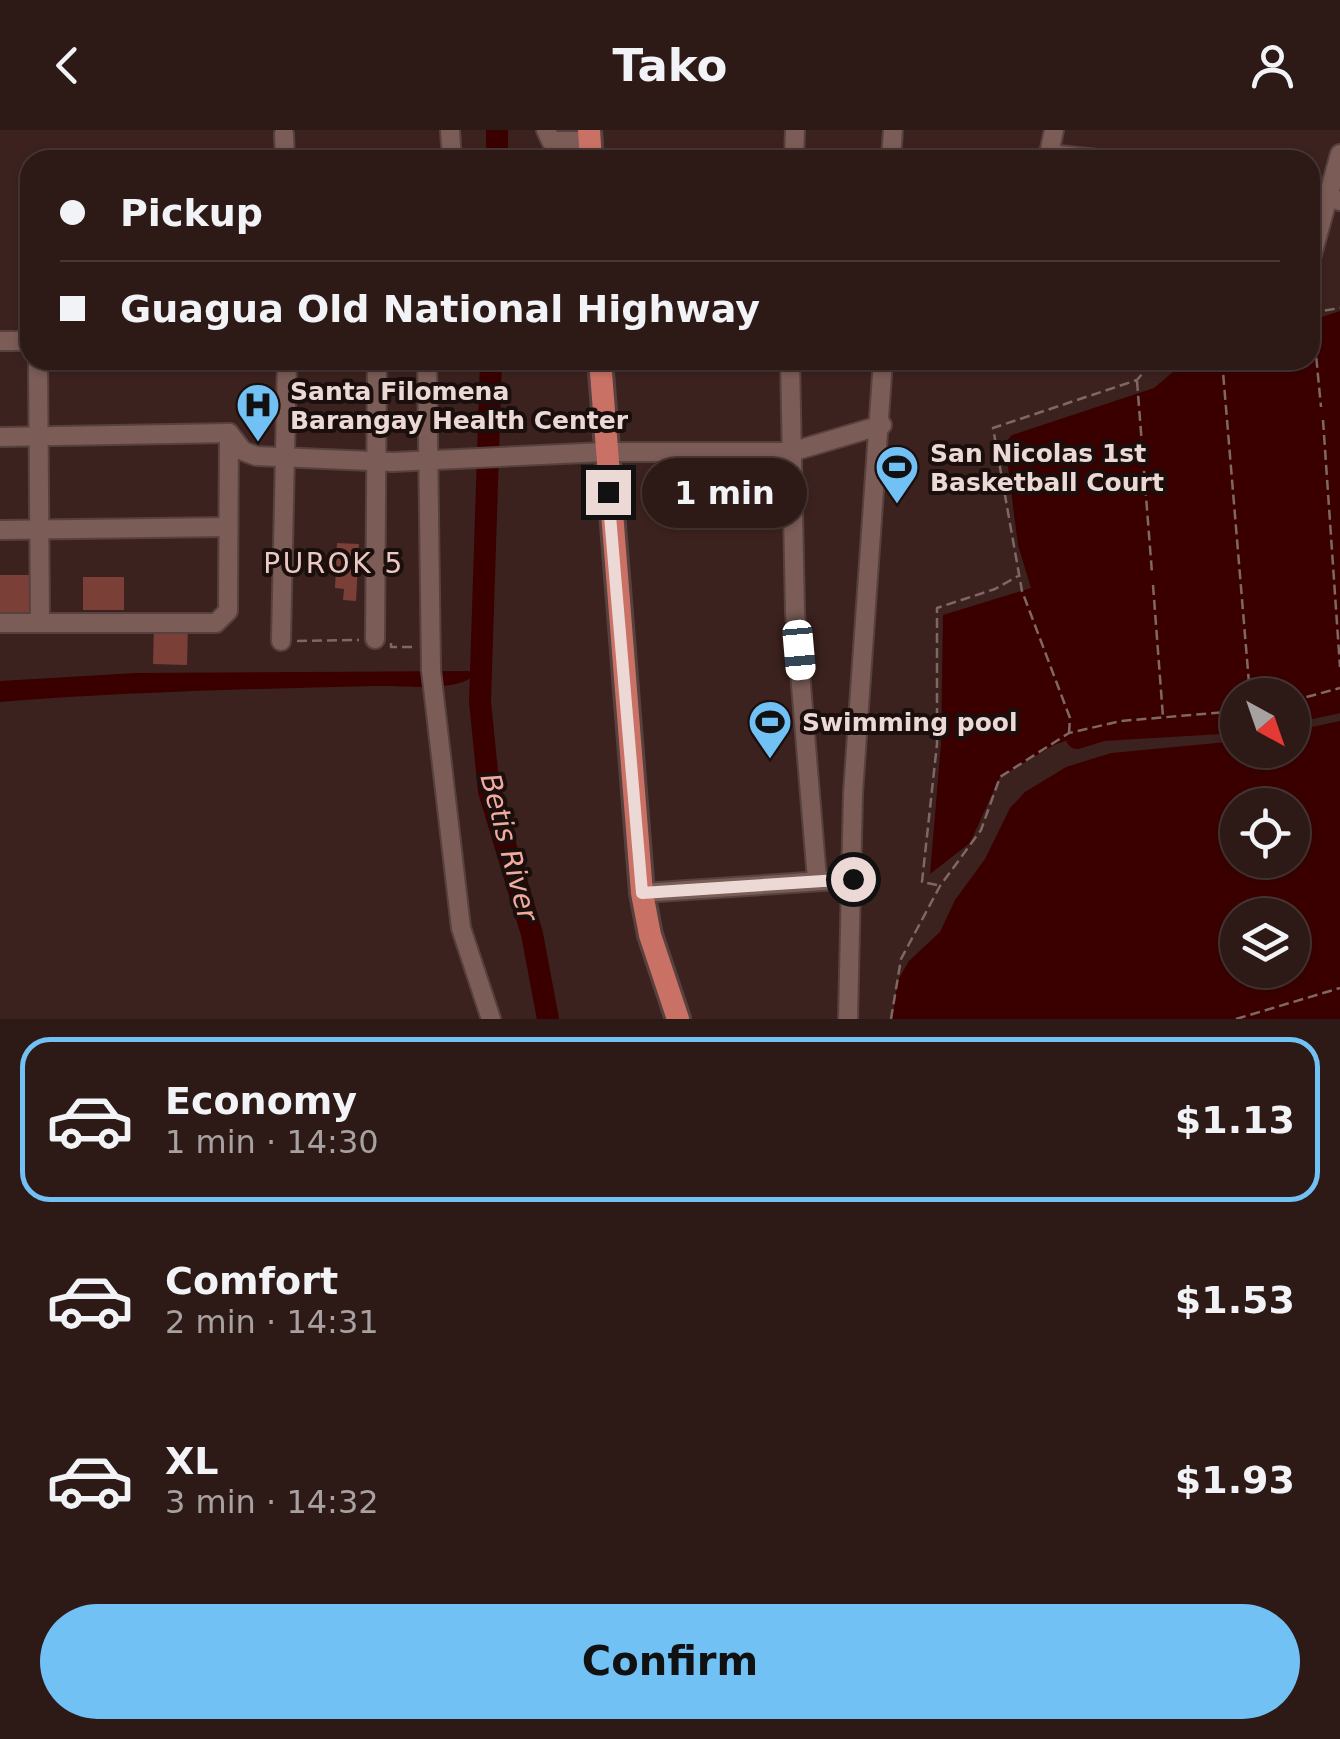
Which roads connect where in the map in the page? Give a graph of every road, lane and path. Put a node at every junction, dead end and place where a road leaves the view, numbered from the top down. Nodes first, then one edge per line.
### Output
1 (546, 130) edge
2 (284, 134) dead end
3 (590, 144) edge
4 (285, 150) edge
5 (1340, 154) edge
6 (1326, 196) edge
7 (1320, 221) edge
8 (38, 370) edge
9 (287, 370) edge
10 (376, 370) edge
11 (427, 370) edge
12 (601, 370) edge
13 (790, 370) edge
14 (883, 370) edge
15 (1146, 370) edge
16 (1223, 370) edge
17 (1317, 370) edge
18 (1138, 380) junction
19 (1321, 406) dead end
20 (1323, 420) dead end
21 (882, 425) junction
22 (229, 433) junction
23 (0, 436) edge
24 (38, 437) junction
25 (606, 452) junction
26 (791, 452) junction
27 (430, 458) junction
28 (286, 459) junction
29 (377, 461) junction
30 (228, 527) junction
31 (0, 530) edge
32 (39, 530) junction
33 (1152, 573) dead end
34 (1019, 576) junction
35 (1152, 585) dead end
36 (0, 623) edge
37 (40, 623) junction
38 (375, 639) junction
39 (281, 642) joint
40 (429, 646) junction
41 (1340, 667) edge
42 (1249, 678) edge
43 (1340, 688) edge
44 (1310, 696) edge
45 (1220, 712) edge
46 (1162, 717) junction
47 (1068, 732) junction
48 (817, 879) junction
49 (853, 879) junction
50 (940, 886) junction
51 (642, 893) junction
52 (1340, 988) edge
53 (491, 1019) edge
54 (678, 1019) edge
55 (848, 1019) edge
56 (891, 1019) edge
57 (1236, 1019) edge

1 - 3 street
2 - 4 street
5 - 6 street
6 - 7 street
8 - 24 street
9 - 28 street
10 - 29 street
11 - 27 street
12 - 25 main road
13 - 26 street
14 - 21 street
15 - 18 path
16 - 42 path
17 - 19 path
18 - 33 path
18 - 34 path
20 - 41 path
21 - 26 street
21 - 49 street
22 - 24 street
22 - 28 street
22 - 30 street
23 - 24 street
24 - 32 street
25 - 26 street
25 - 27 street
25 - 51 main road
26 - 48 street
27 - 29 street
27 - 40 street
28 - 29 street
28 - 39 street
29 - 38 street
30 - 32 street
30 - 37 street
31 - 32 street
32 - 37 street
34 - 47 path
34 - 50 path
35 - 46 path
36 - 37 street
38 - 39 path
38 - 40 path
40 - 53 street
43 - 44 path
45 - 46 path
46 - 47 path
47 - 50 path
48 - 49 street
48 - 51 street
49 - 55 street
50 - 56 path
51 - 54 main road
52 - 57 path

